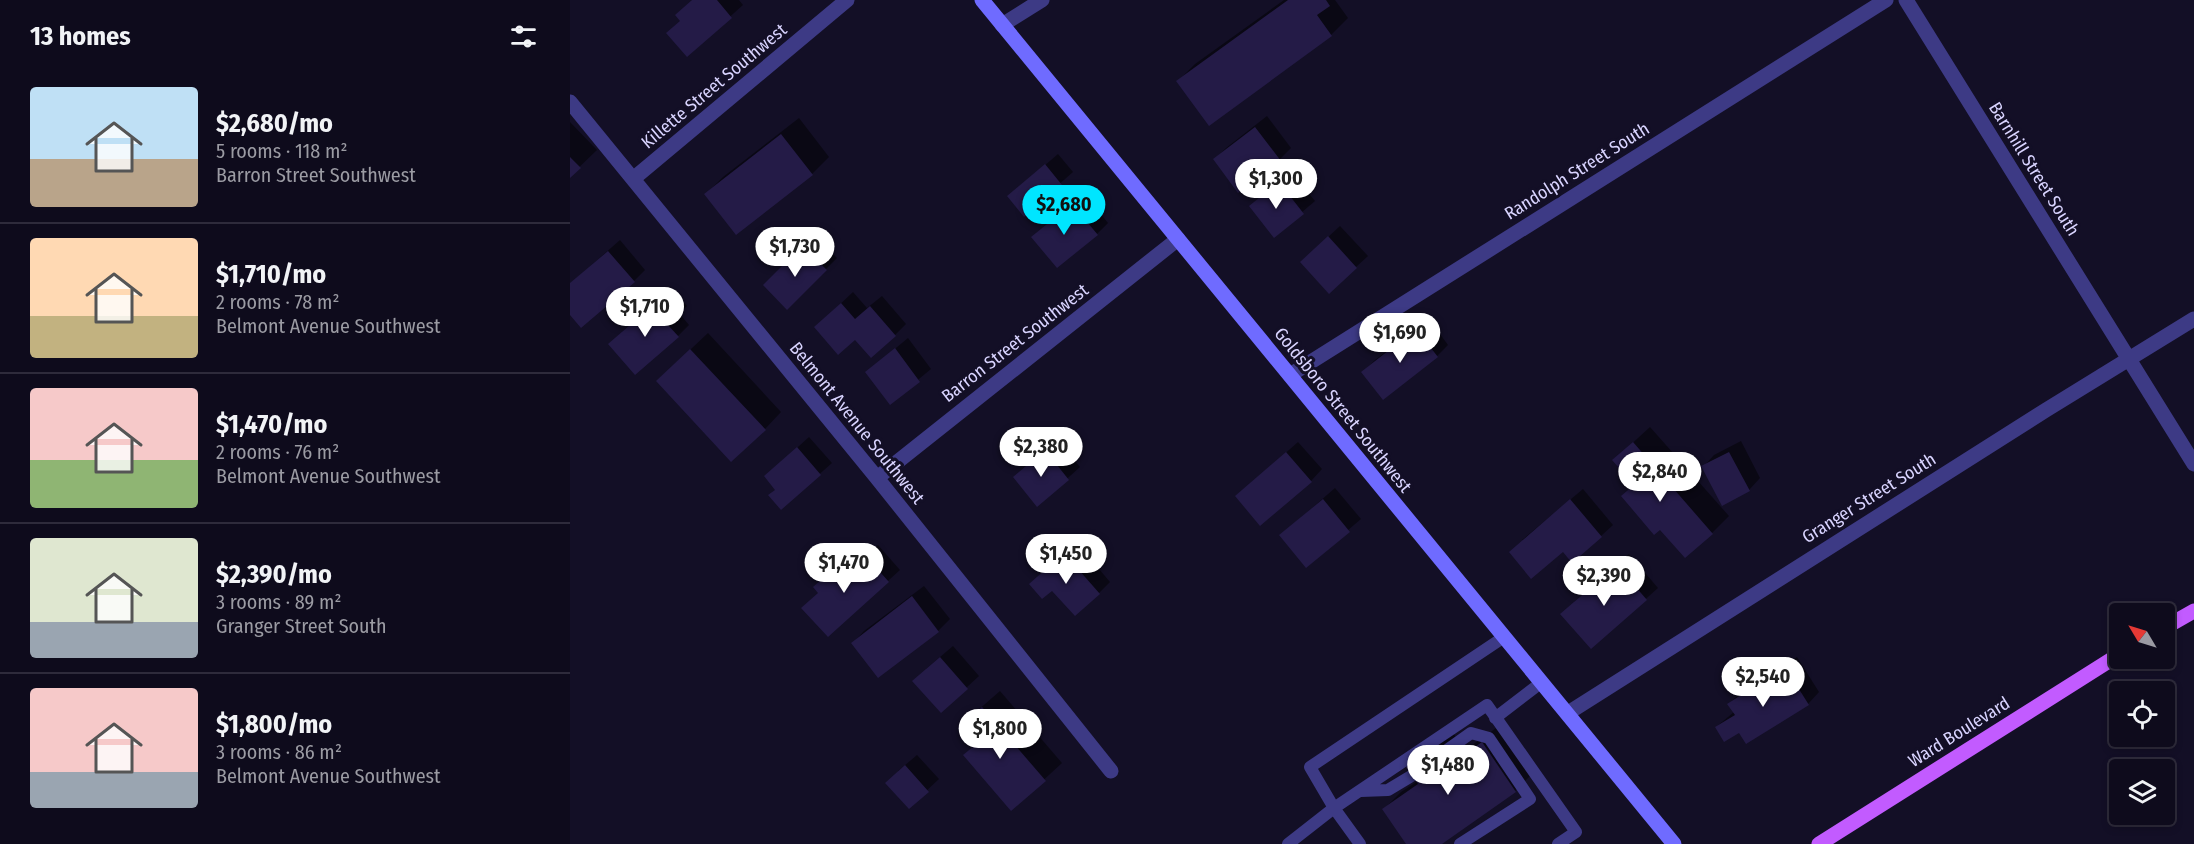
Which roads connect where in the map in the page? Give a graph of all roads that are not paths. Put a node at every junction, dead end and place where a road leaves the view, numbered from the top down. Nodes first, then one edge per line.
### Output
1 (847, 0) edge
2 (982, 0) edge
3 (1042, 0) edge
4 (1886, 0) edge
5 (1906, 0) edge
6 (1002, 25) junction
7 (570, 102) edge
8 (633, 179) junction
9 (1178, 239) junction
10 (2194, 320) edge
11 (2129, 359) junction
12 (1290, 375) junction
13 (2194, 464) edge
14 (877, 478) junction
15 (2194, 611) edge
16 (2175, 622) edge
17 (1504, 637) junction
18 (2109, 661) edge
19 (1542, 682) junction
20 (1568, 713) junction
21 (1495, 718) junction
22 (1440, 755) dead end
23 (1111, 771) dead end
24 (1413, 775) dead end
25 (1360, 791) junction
26 (1334, 808) junction
27 (1288, 844) edge
28 (1360, 844) edge
29 (1460, 844) edge
30 (1558, 844) edge
31 (1674, 844) edge
32 (1819, 844) edge

1 - 8 street, Killette Street Southwest
2 - 6 street, Goldsboro Street Southwest
3 - 6 street
4 - 12 street, Randolph Street South
5 - 11 street, Barnhill Street South
6 - 9 street, Goldsboro Street Southwest
7 - 8 street, Belmont Avenue Southwest
8 - 14 street, Belmont Avenue Southwest
9 - 12 street, Goldsboro Street Southwest
9 - 14 street, Barron Street Southwest
10 - 11 street, Granger Street South
11 - 13 street, Barnhill Street South
11 - 20 street, Granger Street South
12 - 17 street, Goldsboro Street Southwest
14 - 23 street, Belmont Avenue Southwest
15 - 16 main road
17 - 19 street, Goldsboro Street Southwest
17 - 26 lane
18 - 32 main road, Ward Boulevard
19 - 20 street, Goldsboro Street Southwest
19 - 21 lane
20 - 31 street, Goldsboro Street Southwest
21 - 25 lane
21 - 30 lane
22 - 29 lane
24 - 25 lane
25 - 26 lane
26 - 27 lane
26 - 28 lane

